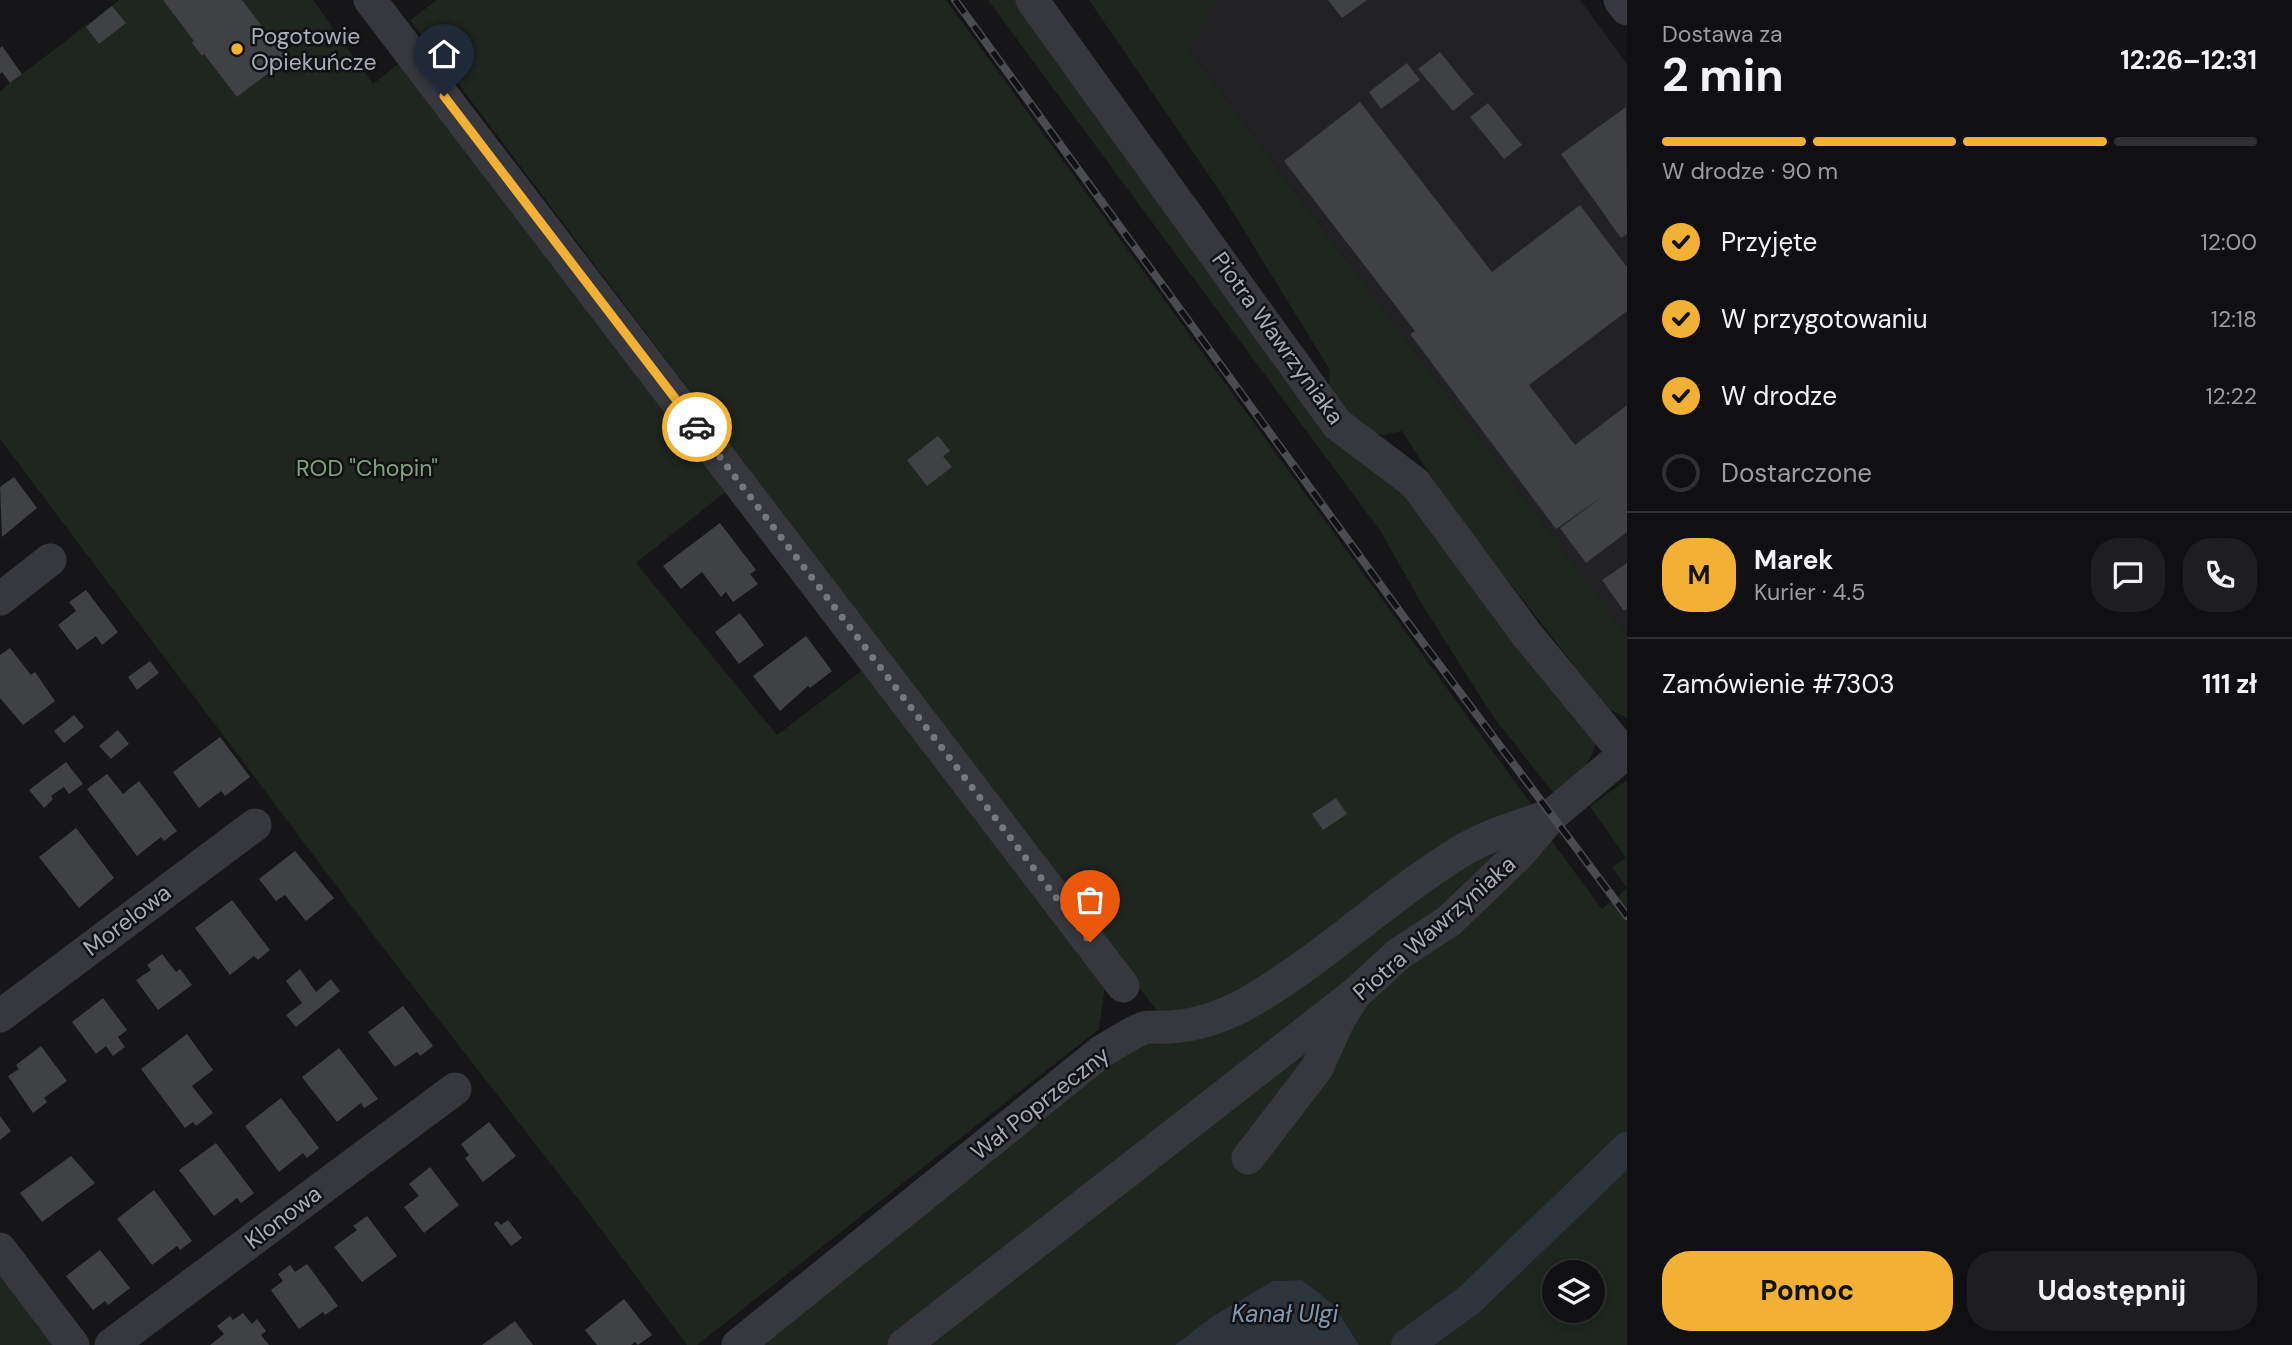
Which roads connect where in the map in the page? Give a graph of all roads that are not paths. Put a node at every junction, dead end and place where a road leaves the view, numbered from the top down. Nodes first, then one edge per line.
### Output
1 (370, 0) edge
2 (1032, 0) edge
3 (1620, 0) edge
4 (1627, 9) edge
5 (50, 560) dead end
6 (0, 599) edge
7 (1626, 753) edge
8 (1552, 815) junction
9 (255, 825) dead end
10 (1123, 986) dead end
11 (1355, 994) junction
12 (0, 1016) edge
13 (455, 1089) dead end
14 (1248, 1158) dead end
15 (0, 1249) edge
16 (73, 1345) edge
17 (111, 1345) edge
18 (738, 1345) edge
19 (904, 1345) edge

1 - 10 street
2 - 7 street, Piotra Wawrzyniaka
3 - 4 street
5 - 6 street
7 - 8 street, Piotra Wawrzyniaka
8 - 11 street, Piotra Wawrzyniaka
8 - 18 street, Wał Poprzeczny
9 - 12 street, Morelowa
11 - 14 street, Piotra Wawrzyniaka
11 - 19 street
13 - 17 street, Klonowa
15 - 16 street

